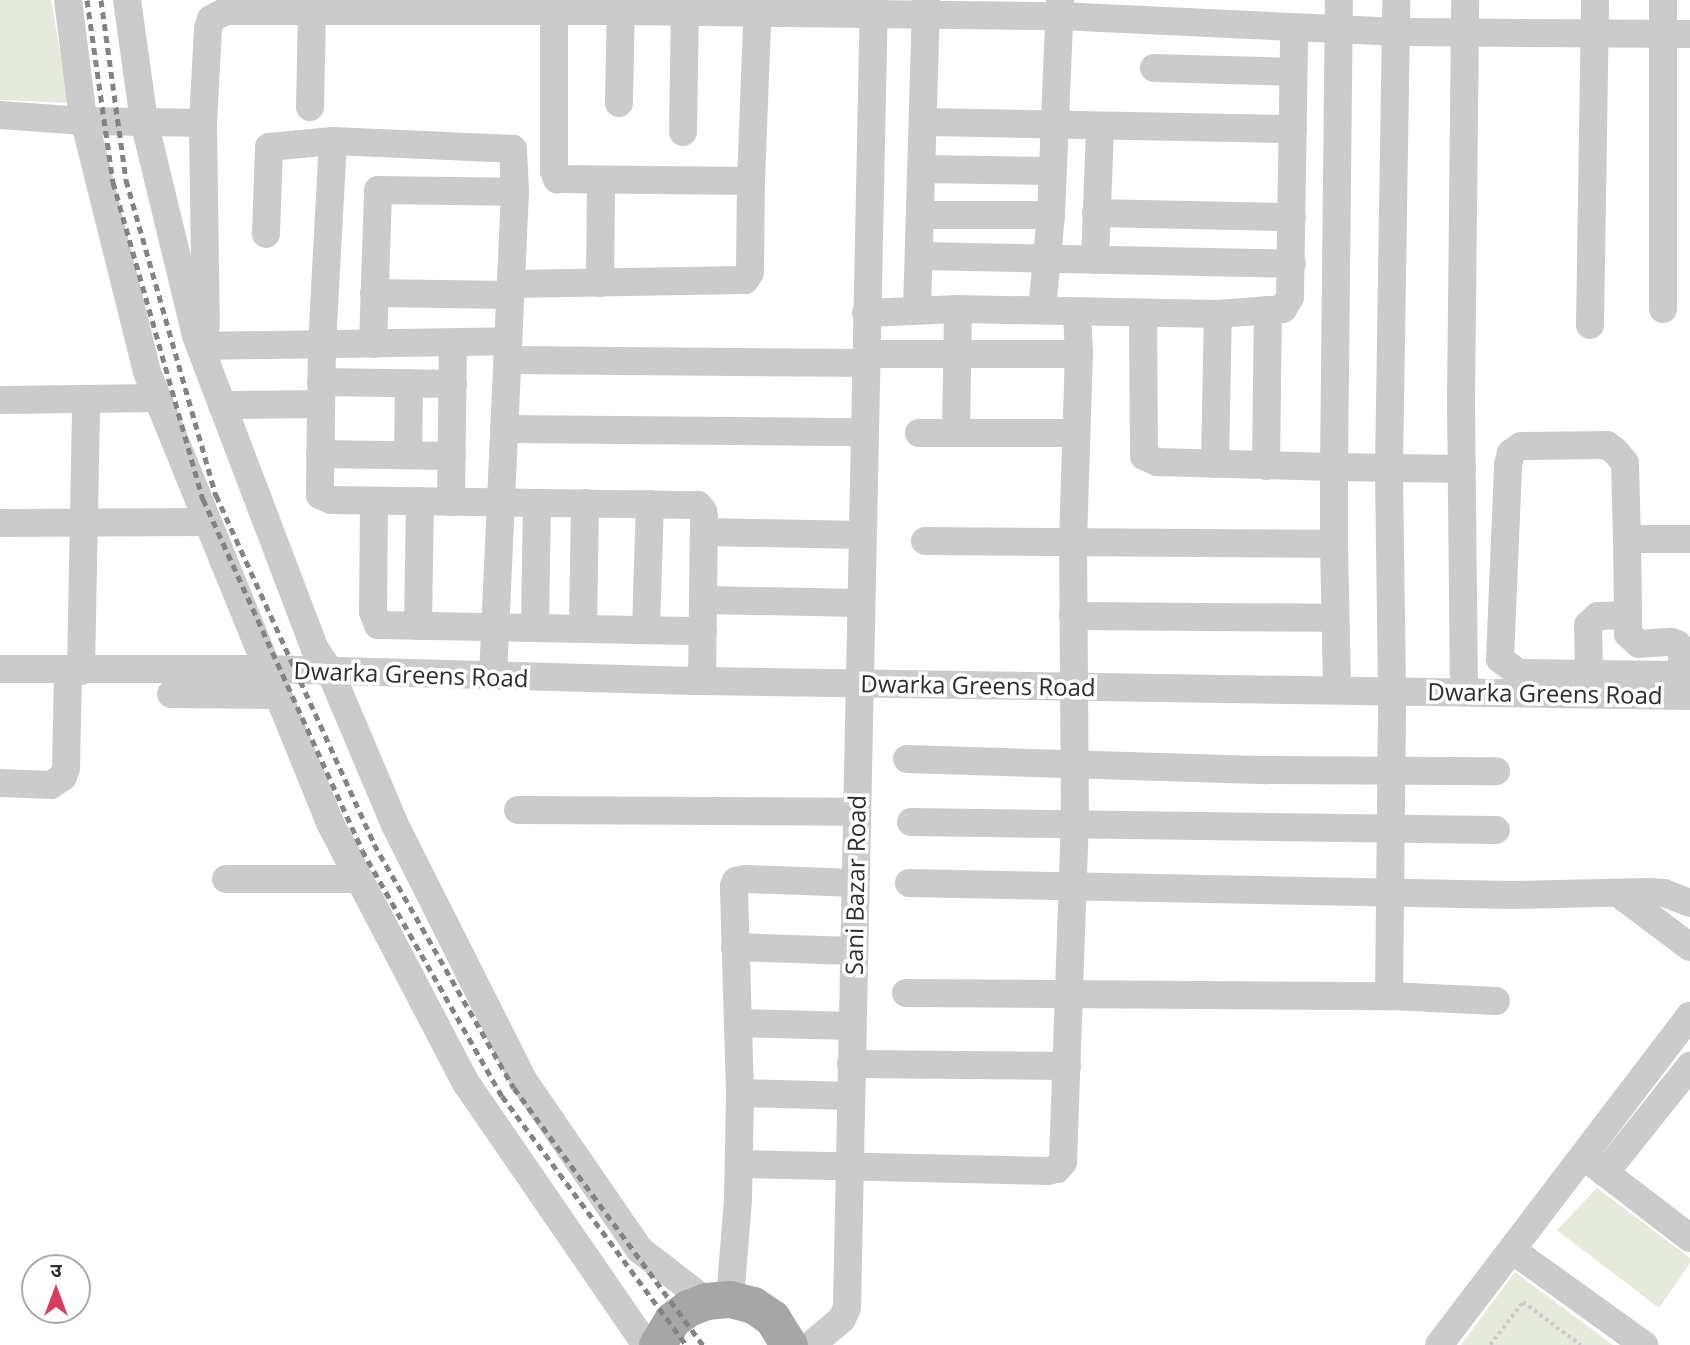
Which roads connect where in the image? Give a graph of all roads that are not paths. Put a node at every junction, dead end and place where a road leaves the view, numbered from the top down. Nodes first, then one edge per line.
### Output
1 (68, 0) edge
2 (127, 0) edge
3 (1339, 0) edge
4 (1396, 0) edge
5 (1465, 0) edge
6 (1595, 0) edge
7 (1663, 0) edge
8 (621, 5) edge
9 (476, 6) edge
10 (549, 7) edge
11 (758, 7) edge
12 (874, 7) edge
13 (926, 8) edge
14 (1059, 8) edge
15 (312, 12) junction
16 (685, 12) junction
17 (1294, 28) junction
18 (1337, 30) junction
19 (1395, 32) junction
20 (1464, 32) junction
21 (1595, 33) junction
22 (1676, 33) edge
23 (1154, 68) dead end
24 (1293, 72) junction
25 (619, 103) dead end
26 (310, 107) dead end
27 (0, 115) edge
28 (84, 121) junction
29 (144, 121) junction
30 (923, 122) junction
31 (203, 123) junction
32 (1053, 126) junction
33 (1100, 127) junction
34 (1293, 130) junction
35 (682, 132) dead end
36 (333, 141) junction
37 (922, 169) junction
38 (1052, 171) junction
39 (601, 181) junction
40 (751, 181) junction
41 (515, 192) junction
42 (1096, 213) junction
43 (921, 215) junction
44 (1051, 215) junction
45 (1292, 217) junction
46 (266, 234) dead end
47 (920, 256) junction
48 (1046, 257) junction
49 (1095, 260) junction
50 (1292, 264) junction
51 (600, 283) junction
52 (511, 289) junction
53 (374, 293) junction
54 (958, 309) junction
55 (1663, 309) dead end
56 (918, 310) junction
57 (1042, 310) junction
58 (1268, 310) junction
59 (1077, 312) junction
60 (866, 313) junction
61 (1143, 313) junction
62 (1218, 314) junction
63 (1590, 326) dead end
64 (453, 343) junction
65 (322, 344) junction
66 (373, 344) junction
67 (203, 346) junction
68 (508, 351) junction
69 (957, 354) junction
70 (1079, 354) junction
71 (866, 358) junction
72 (409, 383) junction
73 (453, 384) junction
74 (321, 393) junction
75 (157, 398) junction
76 (86, 399) junction
77 (0, 400) edge
78 (222, 405) junction
79 (504, 429) junction
80 (865, 432) junction
81 (919, 433) dead end
82 (956, 433) junction
83 (1076, 433) junction
84 (320, 454) junction
85 (408, 455) junction
86 (452, 456) junction
87 (1215, 464) junction
88 (1266, 466) junction
89 (1334, 467) junction
90 (1389, 467) junction
91 (1462, 469) junction
92 (374, 501) junction
93 (420, 501) junction
94 (451, 502) junction
95 (501, 502) junction
96 (537, 503) junction
97 (585, 503) junction
98 (650, 504) junction
99 (207, 522) junction
100 (0, 523) edge
101 (84, 523) junction
102 (704, 532) junction
103 (862, 535) junction
104 (1627, 539) junction
105 (1690, 539) edge
106 (925, 541) dead end
107 (1073, 542) junction
108 (1334, 544) junction
109 (704, 600) junction
110 (861, 603) junction
111 (1628, 615) junction
112 (1073, 616) junction
113 (1335, 618) junction
114 (418, 626) junction
115 (495, 626) junction
116 (535, 627) junction
117 (583, 628) junction
118 (646, 629) junction
119 (704, 631) junction
120 (0, 669) edge
121 (74, 671) junction
122 (330, 671) junction
123 (1589, 674) junction
124 (493, 676) junction
125 (702, 681) junction
126 (271, 682) junction
127 (1687, 682) edge
128 (859, 683) junction
129 (1630, 684) junction
130 (1073, 687) junction
131 (1336, 690) junction
132 (1392, 690) junction
133 (1464, 691) junction
134 (171, 694) dead end
135 (907, 759) dead end
136 (1075, 765) junction
137 (1391, 770) junction
138 (1496, 771) dead end
139 (0, 783) edge
140 (518, 810) dead end
141 (856, 812) junction
142 (911, 821) dead end
143 (1075, 825) junction
144 (1390, 829) junction
145 (1496, 830) dead end
146 (226, 879) dead end
147 (359, 879) junction
148 (855, 883) junction
149 (909, 883) dead end
150 (1073, 887) junction
151 (1390, 891) junction
152 (1618, 893) junction
153 (1690, 903) edge
154 (735, 947) junction
155 (1690, 947) edge
156 (853, 951) junction
157 (906, 993) dead end
158 (1069, 996) junction
159 (1389, 996) junction
160 (1496, 1001) dead end
161 (1690, 1016) edge
162 (738, 1023) junction
163 (852, 1026) junction
164 (851, 1064) junction
165 (1067, 1066) junction
166 (1690, 1066) edge
167 (740, 1093) junction
168 (850, 1096) junction
169 (739, 1164) junction
170 (1594, 1165) junction
171 (848, 1167) junction
172 (1690, 1238) edge
173 (1511, 1250) junction
174 (718, 1300) junction
175 (646, 1345) edge
176 (657, 1345) edge
177 (789, 1345) edge
178 (811, 1345) edge
179 (1439, 1345) edge
180 (1644, 1345) edge

1 - 28 street
2 - 29 street
3 - 18 street
4 - 19 street
5 - 20 street
6 - 21 street
7 - 22 street
8 - 10 street
8 - 16 street
8 - 25 street
9 - 10 street
9 - 15 street
10 - 39 street
11 - 12 street
11 - 16 street
11 - 40 street
12 - 13 street
12 - 60 street, Sani Bazar Road
13 - 14 street
13 - 30 street
14 - 17 street
14 - 32 street
15 - 26 street
15 - 31 street
16 - 35 street
17 - 18 street
17 - 24 street
18 - 19 street
18 - 89 street
19 - 20 street
19 - 90 street
20 - 21 street
20 - 91 street
21 - 22 street
21 - 63 street
22 - 55 street
23 - 24 street
24 - 34 street
27 - 28 street
28 - 29 street
28 - 75 street
29 - 31 street
29 - 67 street
30 - 32 street
30 - 37 street
31 - 67 street
32 - 33 street
32 - 38 street
33 - 34 street
33 - 42 street
34 - 45 street
36 - 41 street
36 - 46 street
36 - 65 street
37 - 38 street
37 - 43 street
38 - 44 street
39 - 40 street
39 - 51 street
40 - 51 street
41 - 52 street
41 - 53 street
42 - 45 street
42 - 49 street
43 - 44 street
43 - 47 street
44 - 48 street
45 - 50 street
47 - 48 street
47 - 56 street
48 - 49 street
48 - 57 street
49 - 50 street
50 - 58 street
51 - 52 street
52 - 53 street
52 - 68 street
53 - 66 street
54 - 56 street
54 - 57 street
54 - 69 street
56 - 60 street
57 - 59 street
58 - 62 street
58 - 88 street
59 - 61 street
59 - 70 street
60 - 71 street, Sani Bazar Road
61 - 62 street
61 - 87 street
62 - 87 street
64 - 66 street
64 - 68 street
64 - 73 street
65 - 66 street
65 - 67 street
65 - 74 street
67 - 78 street
68 - 71 street
68 - 79 street
69 - 70 street
69 - 71 street
69 - 82 street
70 - 83 street
71 - 80 street, Sani Bazar Road
72 - 73 street
72 - 74 street
72 - 85 street
73 - 86 street
74 - 78 street
74 - 84 street
75 - 76 street
75 - 99 street
76 - 77 street
76 - 101 street
78 - 122 street
79 - 80 street
79 - 95 street
80 - 103 street, Sani Bazar Road
81 - 82 street
82 - 83 street
83 - 107 street
84 - 85 street
84 - 92 street
85 - 86 street
86 - 94 street
87 - 88 street
88 - 89 street
89 - 90 street
89 - 108 street
90 - 91 street
90 - 132 street
91 - 133 street
92 - 93 street
92 - 114 street
93 - 94 street
93 - 114 street
94 - 95 street
95 - 96 street
95 - 115 street
96 - 97 street
96 - 116 street
97 - 98 street
97 - 117 street
98 - 102 street
98 - 118 street
99 - 101 street
99 - 126 street
100 - 101 street
101 - 121 street
102 - 103 street
102 - 109 street
103 - 110 street, Sani Bazar Road
104 - 105 street
104 - 111 street
104 - 123 street
106 - 107 street
107 - 108 street
107 - 112 street
108 - 113 street
109 - 110 street
109 - 119 street
110 - 128 street, Sani Bazar Road
111 - 123 street
111 - 127 street
112 - 113 street
112 - 130 street
113 - 131 street
114 - 115 street
115 - 116 street
115 - 124 street
116 - 117 street
117 - 118 street
118 - 119 street
119 - 125 street
120 - 121 street
121 - 126 street
121 - 139 street
122 - 124 street, Dwarka Greens Road
122 - 126 street, Dwarka Greens Road
122 - 174 street
123 - 129 street
124 - 125 street, Dwarka Greens Road
125 - 128 street, Dwarka Greens Road
126 - 134 street
126 - 147 street
127 - 129 street, Dwarka Greens Road
128 - 130 street, Dwarka Greens Road
128 - 141 street, Sani Bazar Road
129 - 133 street, Dwarka Greens Road
130 - 131 street, Dwarka Greens Road
130 - 136 street
131 - 132 street, Dwarka Greens Road
132 - 133 street, Dwarka Greens Road
132 - 137 street
135 - 136 street
136 - 137 street
136 - 143 street
137 - 138 street
137 - 144 street
140 - 141 street
141 - 148 street, Sani Bazar Road
142 - 143 street
143 - 144 street
143 - 150 street
144 - 145 street
144 - 151 street
146 - 147 street
147 - 175 street
148 - 154 street
148 - 156 street, Sani Bazar Road
149 - 150 street
150 - 151 street
150 - 158 street
151 - 152 street
151 - 159 street
152 - 153 street
152 - 155 street
154 - 156 street
154 - 162 street
156 - 163 street, Sani Bazar Road
157 - 158 street
158 - 159 street
158 - 165 street
159 - 160 street
161 - 170 street
162 - 163 street
162 - 167 street
163 - 164 street, Sani Bazar Road
164 - 165 street
164 - 168 street, Sani Bazar Road
165 - 171 street
166 - 170 street
167 - 168 street
167 - 169 street
168 - 171 street, Sani Bazar Road
169 - 171 street
169 - 174 street
170 - 172 street
170 - 173 street
171 - 178 street, Sani Bazar Road
173 - 179 street
173 - 180 street
174 - 176 main road
174 - 177 main road

